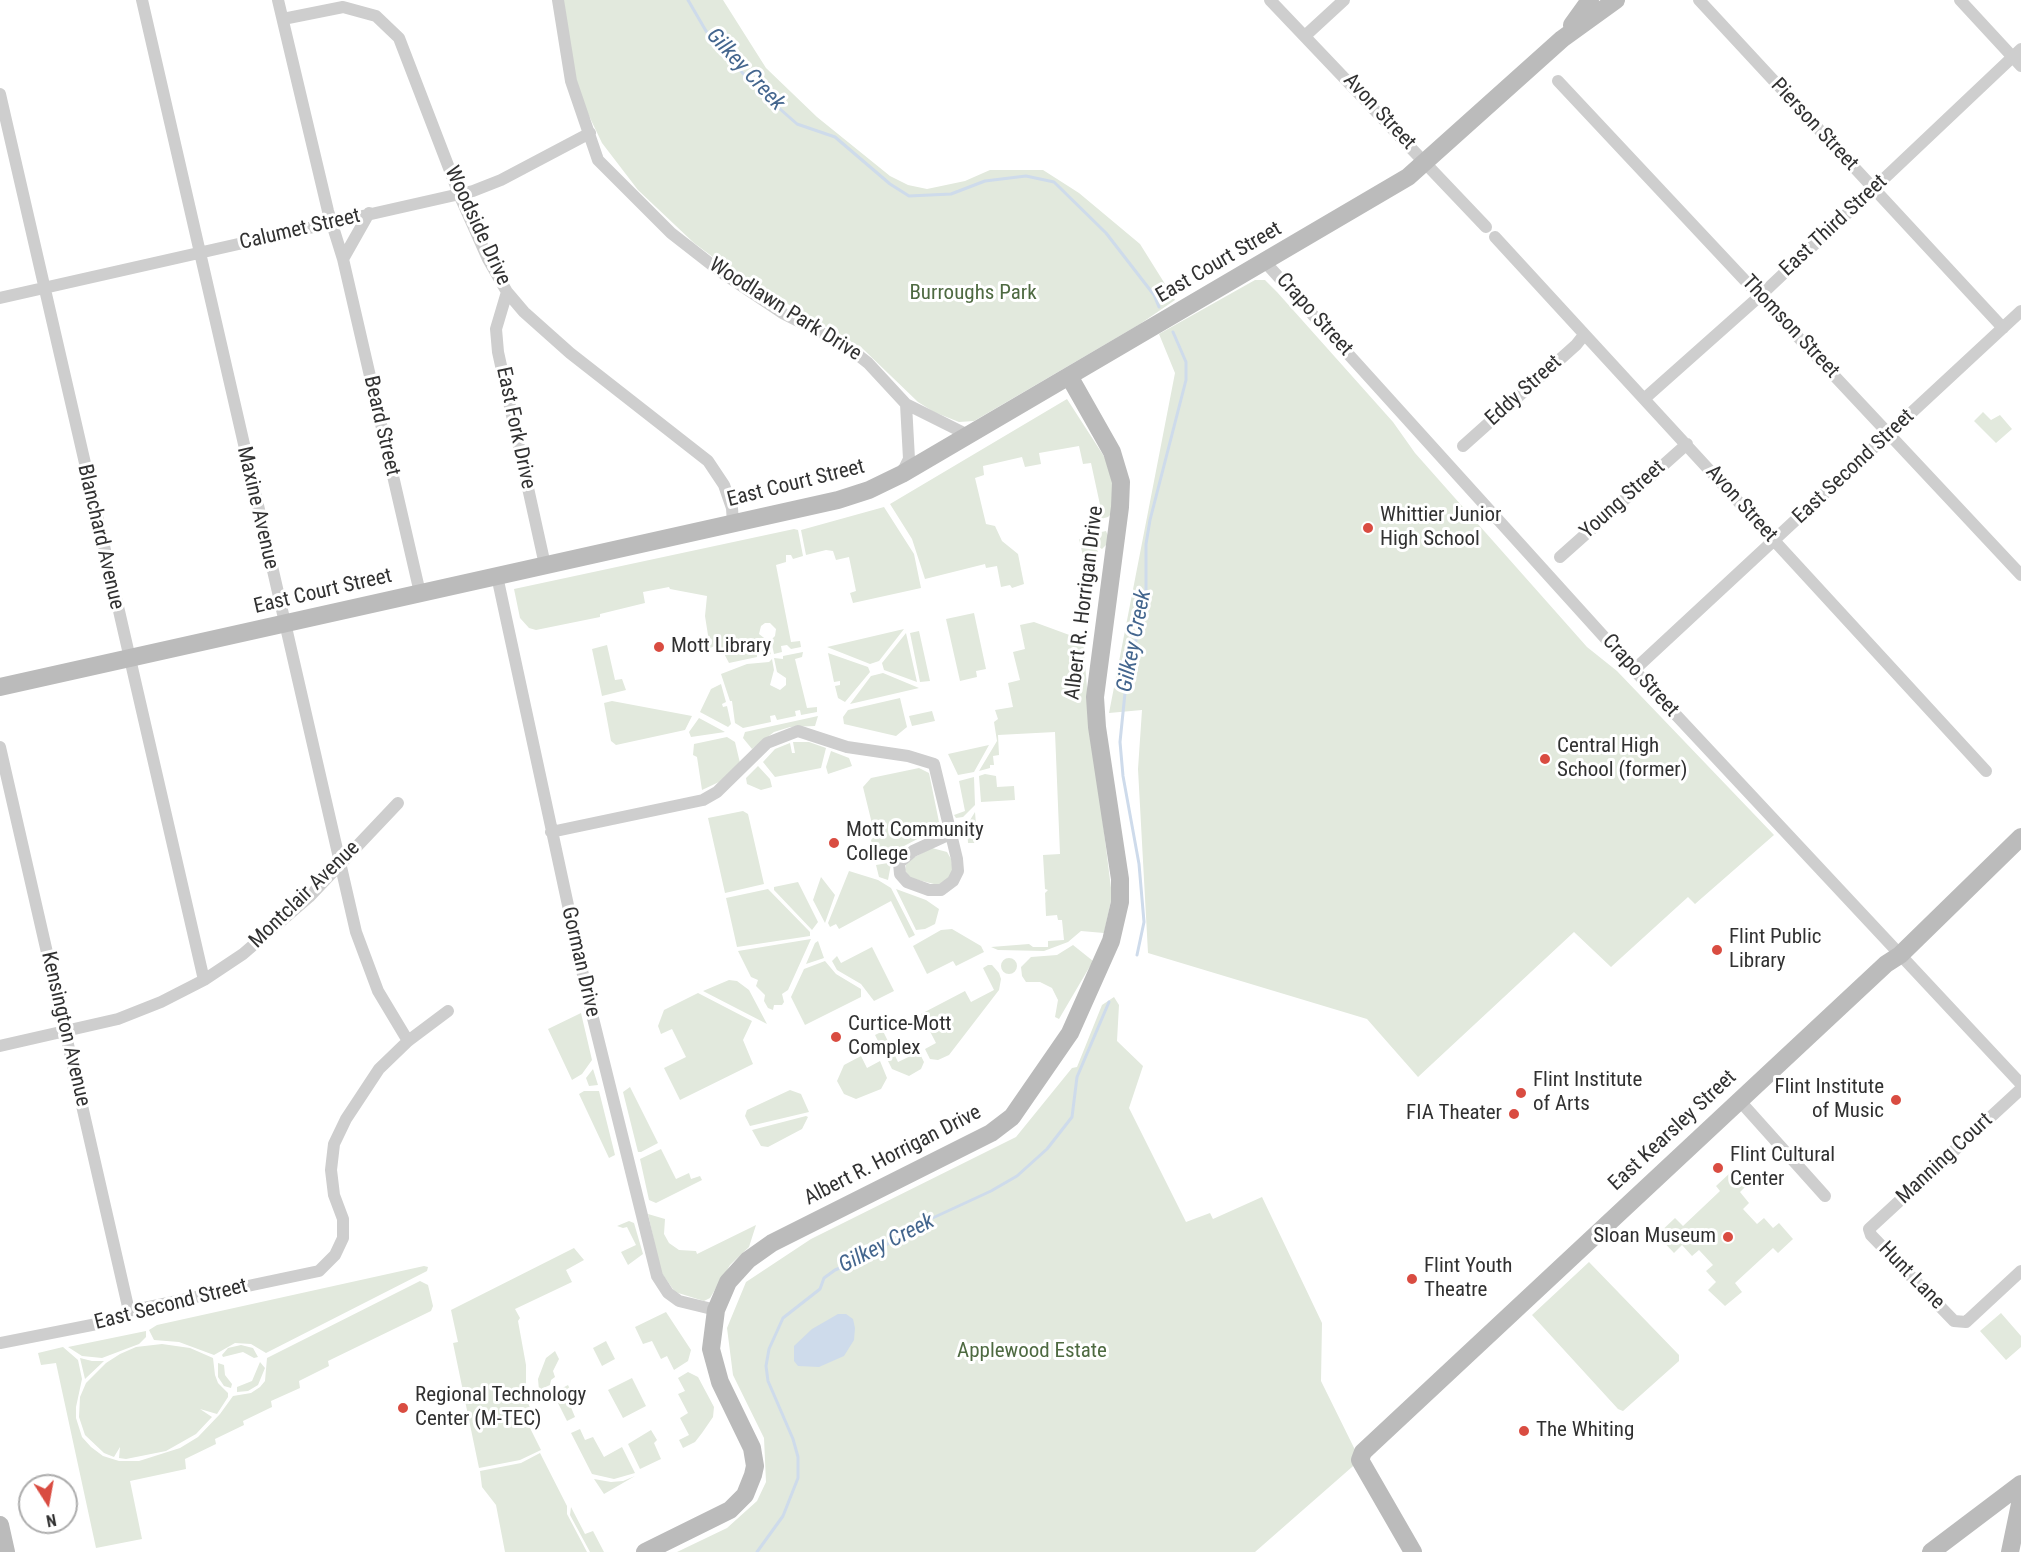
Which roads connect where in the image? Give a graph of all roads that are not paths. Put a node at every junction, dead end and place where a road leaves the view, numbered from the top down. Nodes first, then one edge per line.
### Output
1 (142, 0) edge
2 (278, 0) edge
3 (558, 0) edge
4 (1270, 0) edge
5 (1344, 0) edge
6 (1590, 0) edge
7 (1616, 0) edge
8 (1699, 0) edge
9 (1960, 0) edge
10 (283, 19) junction
11 (1306, 35) junction
12 (1562, 39) junction
13 (2018, 57) edge
14 (1558, 81) dead end
15 (0, 94) edge
16 (590, 133) junction
17 (1426, 162) junction
18 (1873, 190) junction
19 (459, 194) junction
20 (369, 213) junction
21 (333, 222) junction
22 (1486, 227) dead end
23 (1495, 237) dead end
24 (199, 253) junction
25 (343, 259) junction
26 (1265, 262) junction
27 (44, 288) junction
28 (507, 292) junction
29 (1761, 295) junction
30 (0, 298) edge
31 (2021, 311) edge
32 (2002, 328) junction
33 (1584, 335) junction
34 (1069, 376) junction
35 (1644, 399) junction
36 (906, 404) junction
37 (1888, 434) junction
38 (968, 435) junction
39 (1687, 444) junction
40 (1462, 446) dead end
41 (902, 474) junction
42 (733, 523) junction
43 (1775, 541) junction
44 (1560, 557) dead end
45 (545, 565) junction
46 (2021, 575) edge
47 (497, 576) junction
48 (420, 593) junction
49 (284, 624) junction
50 (128, 658) junction
51 (1634, 670) junction
52 (0, 687) edge
53 (0, 747) edge
54 (1986, 771) dead end
55 (398, 803) dead end
56 (551, 832) junction
57 (950, 834) junction
58 (2021, 837) edge
59 (339, 864) junction
60 (1900, 955) junction
61 (204, 980) junction
62 (448, 1011) dead end
63 (65, 1032) junction
64 (408, 1041) junction
65 (0, 1046) edge
66 (2021, 1084) edge
67 (2021, 1089) edge
68 (1739, 1100) junction
69 (1825, 1196) dead end
70 (1869, 1229) joint
71 (2021, 1271) edge
72 (716, 1310) junction
73 (129, 1311) junction
74 (0, 1343) edge
75 (2021, 1484) edge
76 (2021, 1499) edge
77 (0, 1525) edge
78 (6, 1552) edge
79 (645, 1552) edge
80 (1413, 1552) edge
81 (1931, 1552) edge
82 (2010, 1552) edge

1 - 24 street, Maxine Avenue
2 - 10 street, Beard Street
3 - 16 street, Woodlawn Park Drive
4 - 11 street, Avon Street
5 - 11 street
6 - 12 street
7 - 12 street, East Court Street
8 - 18 street, Pierson Street
9 - 13 street
10 - 19 street, Woodside Drive
10 - 21 street, Beard Street
11 - 17 street, Avon Street
12 - 17 street, East Court Street
13 - 18 street, East Third Street
14 - 29 street, Thomson Street
15 - 27 street, Blanchard Avenue
16 - 19 street, Calumet Street
16 - 36 street, Woodlawn Park Drive
17 - 22 street, Avon Street
17 - 26 street, East Court Street
18 - 29 street, East Third Street
18 - 32 street, Pierson Street
19 - 20 street, Calumet Street
19 - 28 street, Woodside Drive
20 - 21 street, Calumet Street
20 - 25 street
21 - 24 street, Calumet Street
21 - 25 street, Beard Street
23 - 33 street, Avon Street
24 - 27 street, Calumet Street
24 - 49 street, Maxine Avenue
25 - 48 street, Beard Street
26 - 34 street, East Court Street
26 - 51 street, Crapo Street
27 - 30 street, Calumet Street
27 - 50 street, Blanchard Avenue
28 - 42 street, Woodside Drive
28 - 45 street, East Fork Drive
29 - 35 street, East Third Street
29 - 37 street, Thomson Street
31 - 32 street, East Second Street
32 - 37 street, East Second Street
33 - 35 street, Avon Street
33 - 40 street, Eddy Street
34 - 38 street, East Court Street
34 - 72 street, Albert R. Horrigan Drive
35 - 39 street, Avon Street
36 - 38 street, Woodlawn Park Drive
36 - 41 street
37 - 43 street, East Second Street
37 - 46 street, Thomson Street
38 - 41 street, East Court Street
39 - 43 street, Avon Street
39 - 44 street, Young Street
41 - 42 street, East Court Street
42 - 45 street, East Court Street
43 - 51 street, East Second Street
43 - 54 street, Avon Street
45 - 47 street, East Court Street
47 - 48 street, East Court Street
47 - 56 street, Gorman Drive
48 - 49 street, East Court Street
49 - 50 street, East Court Street
49 - 59 street, Maxine Avenue
50 - 52 street, East Court Street
50 - 61 street, Blanchard Avenue
51 - 60 street, Crapo Street
53 - 63 street, Kensington Avenue
55 - 59 street, Montclair Avenue
56 - 57 street
56 - 72 street, Gorman Drive
57 - 57 street
58 - 60 street, East Kearsley Street
59 - 61 street, Montclair Avenue
59 - 64 street, Maxine Avenue
60 - 66 street, Crapo Street
60 - 68 street, East Kearsley Street
61 - 63 street, Montclair Avenue
62 - 64 street
63 - 65 street, Montclair Avenue
63 - 73 street, Kensington Avenue
64 - 73 street, East Second Street
67 - 70 street, Manning Court
68 - 69 street
68 - 80 street, East Kearsley Street
70 - 71 street, Hunt Lane
72 - 79 street, Albert R. Horrigan Drive
73 - 74 street, East Second Street
75 - 81 street
76 - 82 street
77 - 78 street

